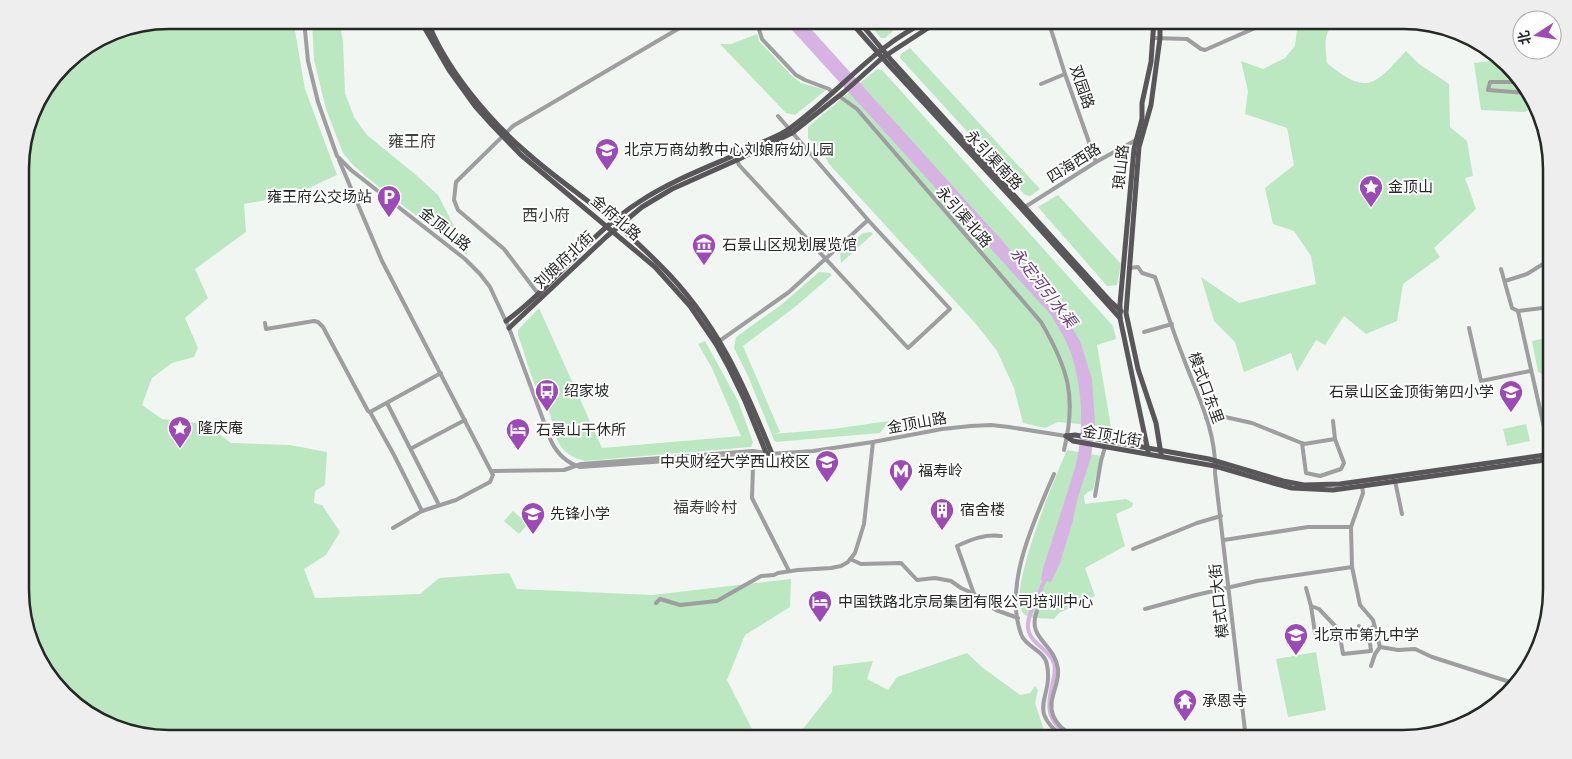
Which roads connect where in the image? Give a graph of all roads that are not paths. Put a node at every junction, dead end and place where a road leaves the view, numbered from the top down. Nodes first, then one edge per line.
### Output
1 (305, 29) edge
2 (425, 29) edge
3 (431, 29) edge
4 (676, 29) edge
5 (759, 29) edge
6 (858, 29) edge
7 (864, 29) edge
8 (913, 29) edge
9 (926, 29) edge
10 (1051, 29) edge
11 (1156, 29) edge
12 (1158, 29) edge
13 (1253, 29) edge
14 (1157, 38) junction
15 (882, 54) junction
16 (1065, 74) junction
17 (1512, 82) edge
18 (1041, 84) dead end
19 (839, 92) junction
20 (1520, 92) edge
21 (778, 116) dead end
22 (790, 131) junction
23 (504, 134) junction
24 (1136, 140) junction
25 (337, 156) junction
26 (737, 160) junction
27 (1096, 162) junction
28 (1025, 207) junction
29 (868, 220) junction
30 (613, 221) junction
31 (607, 226) junction
32 (618, 226) junction
33 (613, 231) junction
34 (826, 258) junction
35 (1543, 265) edge
36 (1128, 268) junction
37 (1501, 269) dead end
38 (1505, 281) junction
39 (539, 296) junction
40 (1543, 307) edge
41 (1120, 310) junction
42 (1518, 311) junction
43 (1126, 313) junction
44 (1120, 318) junction
45 (506, 321) junction
46 (265, 323) dead end
47 (1172, 324) junction
48 (509, 328) junction
49 (1469, 328) dead end
50 (1144, 332) dead end
51 (718, 342) junction
52 (1530, 370) junction
53 (441, 373) junction
54 (387, 403) junction
55 (370, 412) junction
56 (1206, 418) junction
57 (465, 420) junction
58 (1333, 421) dead end
59 (1543, 424) edge
60 (1066, 436) junction
61 (1335, 439) junction
62 (872, 442) junction
63 (1302, 443) junction
64 (1106, 447) junction
65 (412, 448) junction
66 (1148, 448) junction
67 (1064, 450) dead end
68 (768, 453) junction
69 (1161, 454) junction
70 (756, 455) junction
71 (1148, 455) junction
72 (1543, 459) edge
73 (1543, 459) edge
74 (1215, 463) junction
75 (574, 465) junction
76 (492, 471) junction
77 (1054, 474) dead end
78 (1395, 481) junction
79 (1361, 484) junction
80 (1095, 496) dead end
81 (439, 505) dead end
82 (422, 511) junction
83 (1402, 514) dead end
84 (1221, 516) junction
85 (1351, 527) junction
86 (393, 528) dead end
87 (1001, 536) dead end
88 (1224, 540) junction
89 (1133, 549) dead end
90 (850, 559) junction
91 (1352, 567) junction
92 (788, 571) junction
93 (1229, 587) junction
94 (1306, 588) dead end
95 (976, 595) junction
96 (656, 603) dead end
97 (1311, 606) junction
98 (1145, 609) dead end
99 (1037, 611) dead end
100 (1018, 618) junction
101 (1375, 627) junction
102 (1315, 634) dead end
103 (1380, 647) junction
104 (1371, 666) dead end
105 (1508, 682) edge
106 (1053, 730) edge
107 (1064, 730) edge
108 (1245, 730) edge

1 - 25 street, 金顶山路
2 - 23 main road, 金府北路
3 - 23 main road, 金府北路
4 - 23 street
5 - 19 street, 永引渠北路
6 - 15 main road, 永引渠南路
7 - 15 main road, 永引渠南路
8 - 15 main road
9 - 15 main road
10 - 16 street, 双园路
11 - 14 main road, 琅山路
12 - 14 main road, 琅山路
13 - 14 street
14 - 24 main road, 琅山路
14 - 36 main road, 琅山路
15 - 19 main road, 刘娘府北街
15 - 28 main road, 永引渠南路
15 - 44 main road, 永引渠南路
16 - 18 street
16 - 27 street, 双园路
17 - 20 street
19 - 22 main road, 刘娘府北街
19 - 60 street, 永引渠北路
21 - 22 street
22 - 26 main road, 刘娘府北街
22 - 29 street
22 - 30 main road, 刘娘府北街
23 - 30 main road, 金府北路
23 - 31 main road, 金府北路
23 - 39 street
24 - 27 street, 四海西路
24 - 41 main road, 琅山路
25 - 45 street, 金顶山路
25 - 53 street
26 - 32 main road, 刘娘府北街
26 - 34 street
27 - 28 street, 四海西路
28 - 41 main road, 永引渠南路
29 - 34 street
29 - 34 street
30 - 31 main road, 刘娘府北街
30 - 32 main road, 金府北路
31 - 33 main road, 金府北路
31 - 39 main road, 刘娘府北街
32 - 33 main road, 刘娘府北街
32 - 51 main road, 金府北路
33 - 39 main road, 刘娘府北街
33 - 51 main road, 金府北路
34 - 51 street
35 - 38 street
36 - 43 main road, 琅山路
36 - 47 street, 模式口东里
37 - 38 street
38 - 42 street
39 - 45 main road, 刘娘府北街
39 - 48 main road, 刘娘府北街
40 - 42 street
41 - 43 main road, 永引渠南路
41 - 44 main road, 琅山路
42 - 52 street
43 - 44 main road
43 - 69 main road
44 - 66 main road, 永引渠南路
45 - 48 street, 金顶山路
46 - 55 street
47 - 50 street
47 - 56 street, 模式口东里
48 - 75 street, 金顶山路
49 - 52 street
51 - 68 main road, 金府北路
52 - 59 street
53 - 54 street
53 - 57 street
54 - 55 street
54 - 65 street
55 - 82 street
56 - 63 street
56 - 74 street, 模式口东里
57 - 65 street
57 - 76 street
58 - 61 street
60 - 62 street, 金顶山路
60 - 64 main road, 金顶北街
60 - 66 main road, 金顶北街
60 - 67 street, 永引渠北路
61 - 63 street
61 - 63 street
62 - 68 street, 金顶山路
62 - 90 street
64 - 71 main road, 金顶北街
64 - 80 street
65 - 81 street
66 - 69 main road, 金顶北街
66 - 71 main road, 永引渠南路
68 - 70 street, 金顶山路
68 - 75 street, 金顶山路
69 - 71 main road, 金顶北街
69 - 74 main road, 金顶北街
70 - 75 street, 金顶山路
70 - 92 street
72 - 78 main road, 金顶北街
73 - 79 main road, 金顶北街
74 - 79 main road, 金顶北街
74 - 84 street, 模式口大街
75 - 76 street
76 - 82 street
77 - 100 street
78 - 79 main road, 金顶北街
78 - 83 street
79 - 85 street
82 - 86 street
84 - 88 street, 模式口大街
84 - 89 street
85 - 88 street
85 - 91 street
87 - 95 street
88 - 93 street, 模式口大街
90 - 92 street
90 - 95 street
91 - 93 street
91 - 101 street
92 - 96 street
93 - 98 street
93 - 108 street, 模式口大街
94 - 97 street
95 - 100 street
97 - 101 street
97 - 102 street
99 - 107 street
100 - 106 street
101 - 103 street
103 - 104 street
103 - 105 street

